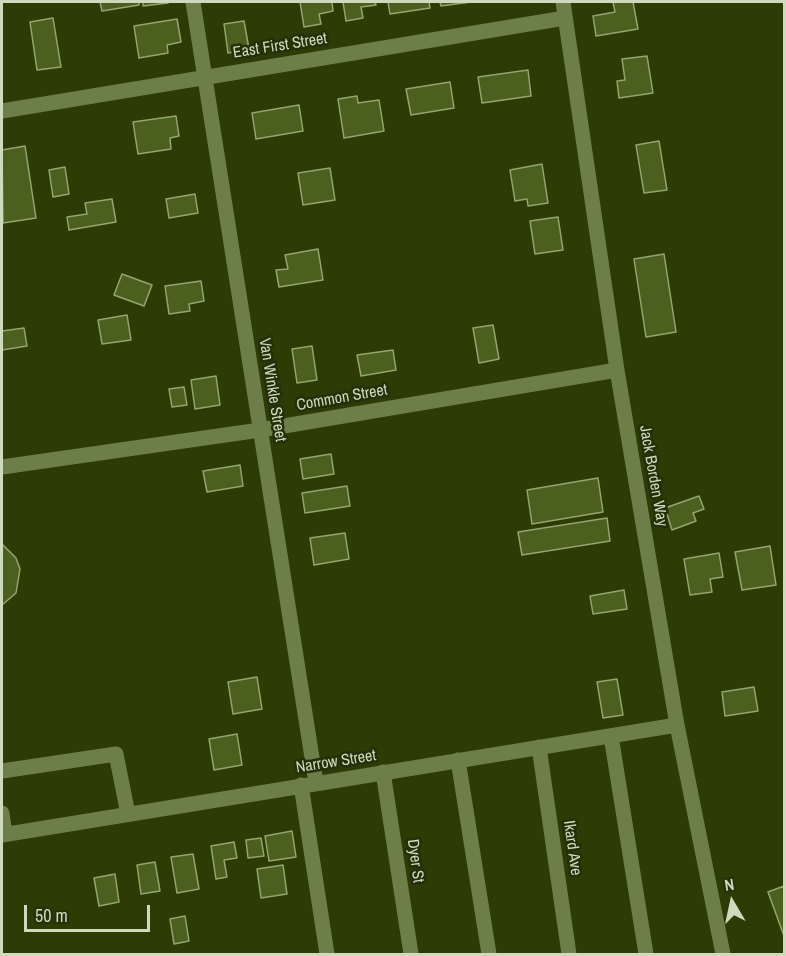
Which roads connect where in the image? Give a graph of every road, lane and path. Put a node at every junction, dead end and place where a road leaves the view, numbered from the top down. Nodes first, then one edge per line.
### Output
1 (193, 2) edge
2 (563, 2) edge
3 (565, 18) junction
4 (204, 77) junction
5 (2, 111) edge
6 (617, 370) junction
7 (260, 430) junction
8 (2, 467) edge
9 (677, 725) junction
10 (611, 736) junction
11 (539, 747) junction
12 (458, 760) junction
13 (2, 771) edge
14 (383, 772) junction
15 (309, 784) junction
16 (2, 813) edge
17 (128, 814) junction
18 (3, 834) edge
19 (327, 954) edge
20 (411, 954) edge
21 (489, 954) edge
22 (569, 954) edge
23 (646, 954) edge
24 (723, 954) edge

1 - 4 street, Van Winkle Street
2 - 3 street, Jack Borden Way
3 - 4 street, East First Street
3 - 6 street, Jack Borden Way
4 - 5 street, East First Street
4 - 7 street, Van Winkle Street
6 - 7 street, Common Street
6 - 9 street, Jack Borden Way
7 - 8 street, Common Street
7 - 15 street, Van Winkle Street
9 - 10 street, Narrow Street
9 - 24 street, Jack Borden Way
10 - 11 street, Narrow Street
10 - 23 street
11 - 12 street, Narrow Street
11 - 22 street, Ikard Ave
12 - 14 street, Narrow Street
12 - 21 street
13 - 17 street
14 - 15 street, Narrow Street
14 - 20 street, Dyer St
15 - 17 street, Narrow Street
15 - 19 street, Van Winkle Street
16 - 18 street
17 - 18 street, Narrow Street

